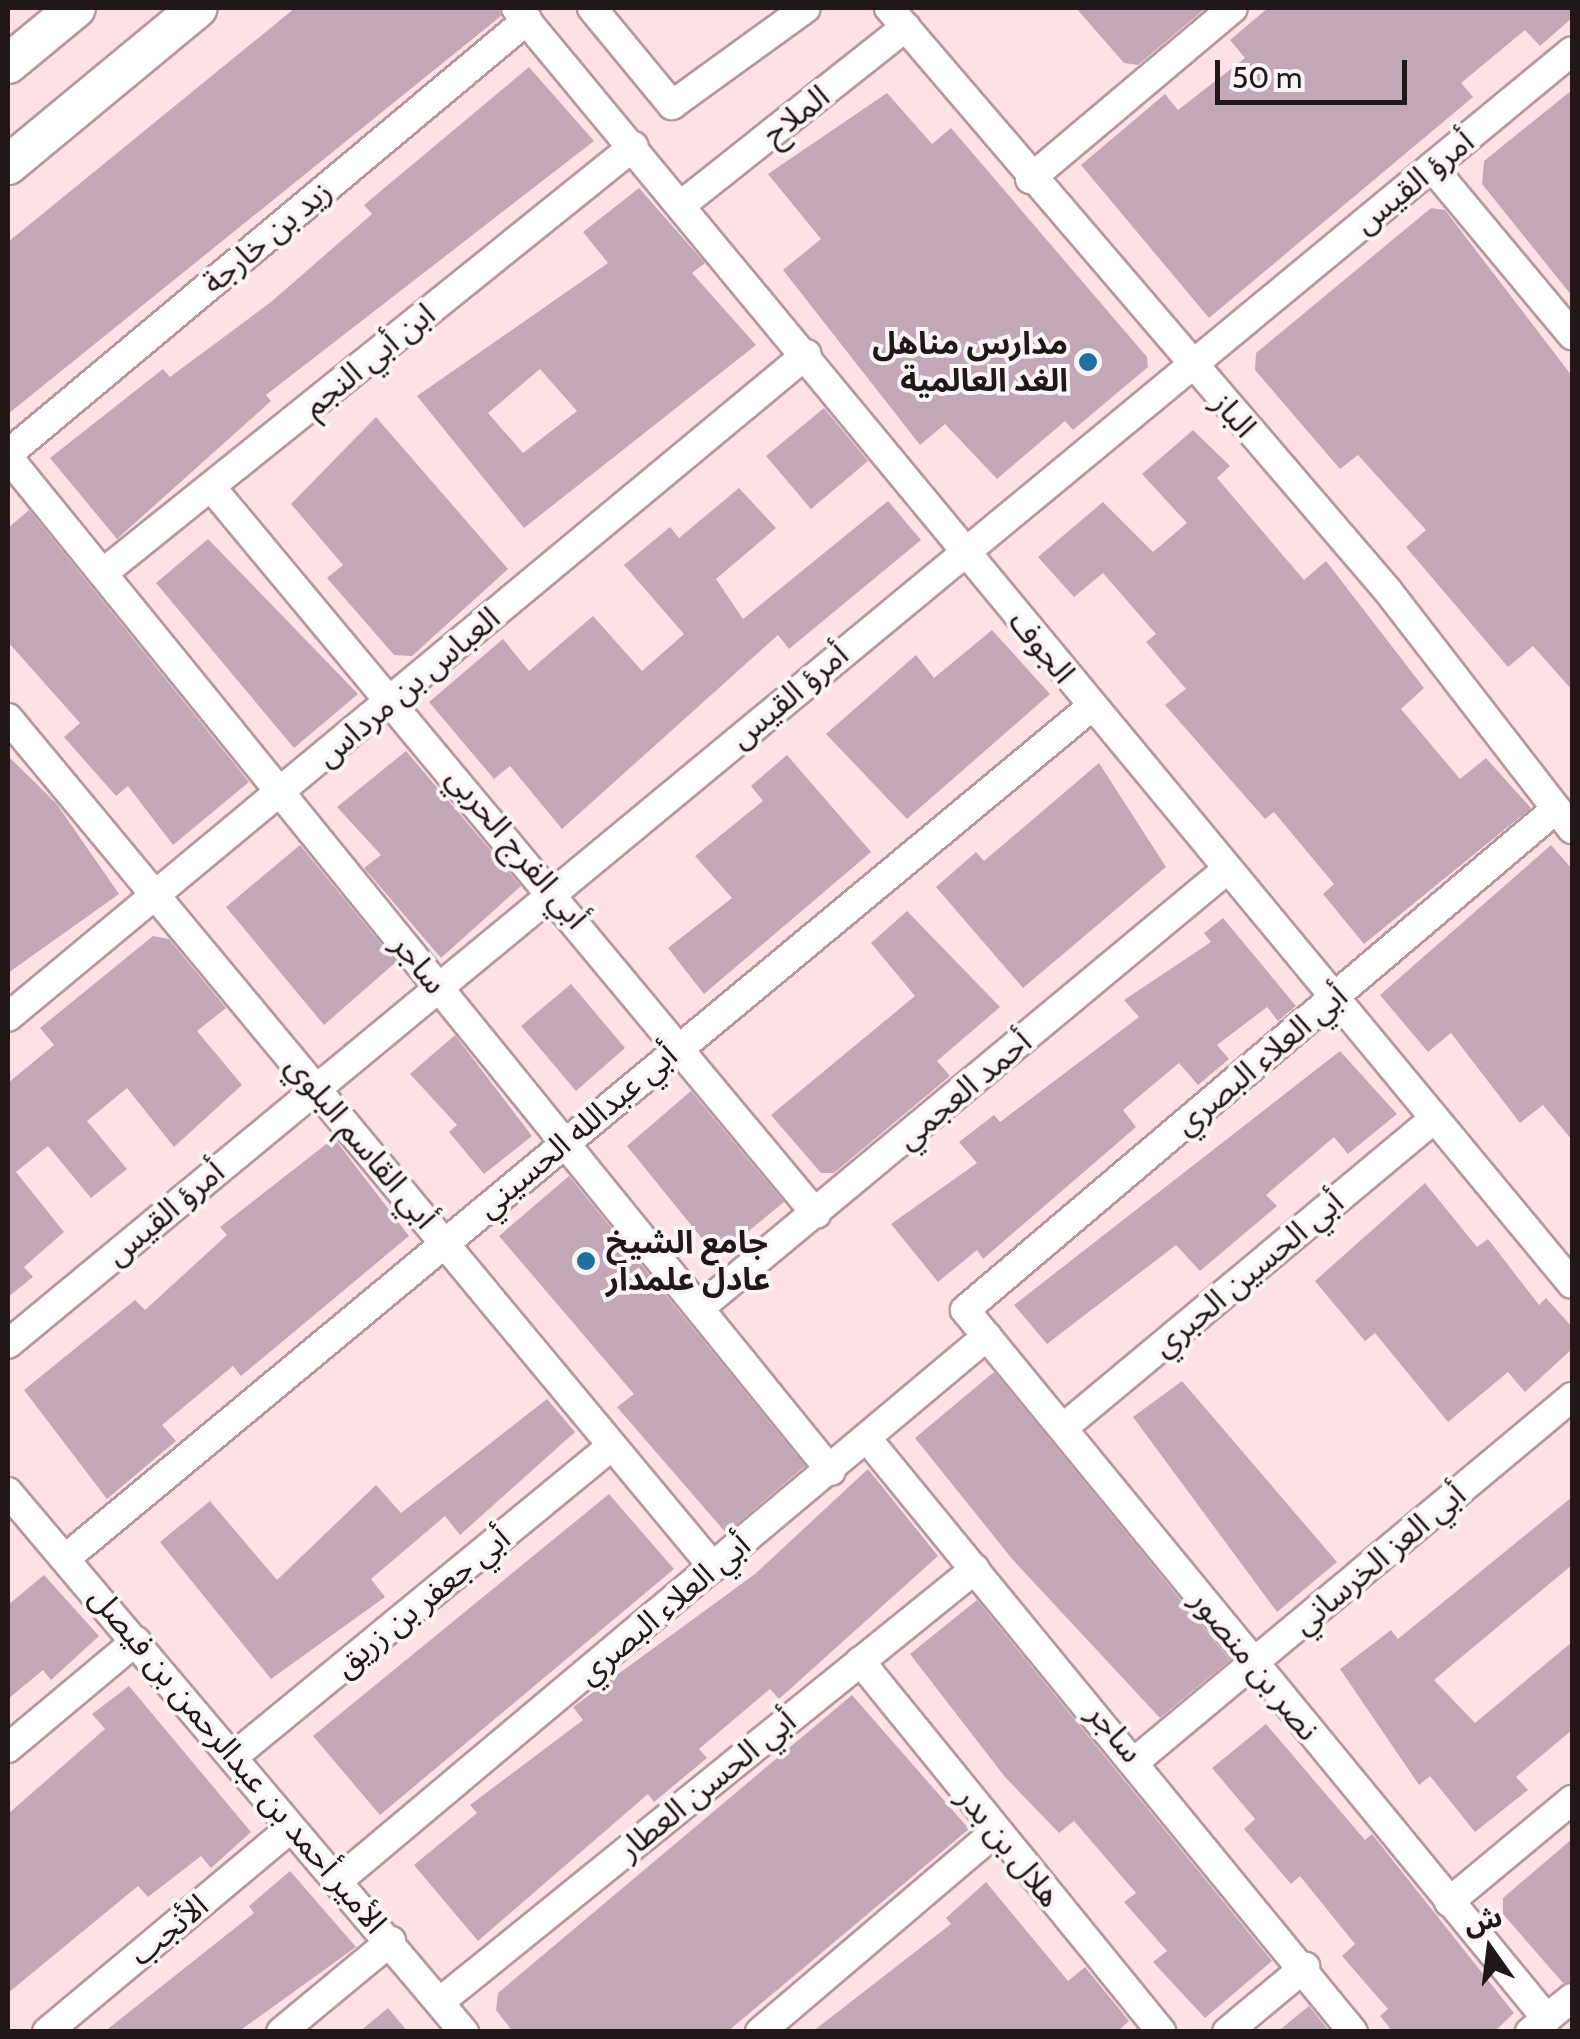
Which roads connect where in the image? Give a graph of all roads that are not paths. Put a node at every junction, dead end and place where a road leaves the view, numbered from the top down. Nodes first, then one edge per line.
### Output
1 (76, 8) edge
2 (198, 8) edge
3 (592, 8) edge
4 (806, 8) edge
5 (1233, 8) edge
6 (522, 14) edge
7 (898, 17) edge
8 (1572, 51) edge
9 (8, 64) edge
10 (634, 146) junction
11 (8, 165) edge
12 (1432, 167) junction
13 (1030, 179) junction
14 (685, 202) junction
15 (1572, 335) edge
16 (806, 354) junction
17 (1190, 364) junction
18 (8, 456) edge
19 (211, 486) junction
20 (964, 550) junction
21 (103, 574) junction
22 (392, 700) junction
23 (1091, 708) junction
24 (8, 718) edge
25 (281, 792) junction
26 (1564, 819) edge
27 (1225, 871) junction
28 (554, 891) junction
29 (156, 896) junction
30 (437, 986) junction
31 (1336, 996) junction
32 (8, 1018) edge
33 (680, 1046) junction
34 (315, 1089) junction
35 (1433, 1120) junction
36 (569, 1138) junction
37 (816, 1214) junction
38 (444, 1242) junction
39 (1572, 1284) edge
40 (702, 1306) junction
41 (965, 1310) joint
42 (986, 1336) junction
43 (8, 1344) edge
44 (1572, 1398) edge
45 (1064, 1428) junction
46 (869, 1441) junction
47 (611, 1447) junction
48 (831, 1471) junction
49 (8, 1492) edge
50 (66, 1558) junction
51 (713, 1567) junction
52 (976, 1569) junction
53 (136, 1641) junction
54 (860, 1661) junction
55 (1253, 1664) junction
56 (8, 1748) edge
57 (234, 1756) junction
58 (1138, 1759) junction
59 (1572, 1800) edge
60 (290, 1828) junction
61 (995, 1832) junction
62 (338, 1880) junction
63 (1450, 1902) junction
64 (392, 1941) junction
65 (1305, 1967) junction
66 (1572, 1998) edge
67 (440, 2002) junction
68 (1539, 2025) edge
69 (47, 2032) edge
70 (281, 2032) edge
71 (464, 2032) edge
72 (760, 2032) edge
73 (1160, 2032) edge
74 (1227, 2032) edge
75 (1353, 2032) edge

1 - 9 main road
2 - 11 main road
3 - 4 street
5 - 13 street
6 - 10 street, الجوف
6 - 18 street, زيد بن خارجة
7 - 13 street, الباز
7 - 14 street, الملاح
8 - 12 street, أمرؤ القيس
10 - 14 street, الجوف
10 - 19 street, ابن أبي النجم
12 - 15 street
12 - 17 street, أمرؤ القيس
13 - 17 street, الباز
14 - 16 street, الجوف
16 - 20 street, الجوف
16 - 22 street, العباس بن مرداس
17 - 20 street, أمرؤ القيس
17 - 26 street, الباز
18 - 21 street, ساجر
19 - 21 street, ابن أبي النجم
19 - 22 street, أبي الفرج الحربي
20 - 23 street, الجوف
20 - 28 street, أمرؤ القيس
21 - 25 street, ساجر
22 - 25 street, العباس بن مرداس
22 - 28 street, أبي الفرج الحربي
23 - 27 street, الجوف
23 - 33 street, أبي عبدالله الحسيني
24 - 29 street, أبي القاسم البلوي
25 - 29 street, العباس بن مرداس
25 - 30 street, ساجر
26 - 31 street, أبي العلاء البصري
27 - 31 street, الجوف
27 - 37 street, أحمد العجمي
28 - 30 street, أمرؤ القيس
28 - 33 street, أبي الفرج الحربي
29 - 32 street, العباس بن مرداس
29 - 34 street, أبي القاسم البلوي
30 - 34 street, أمرؤ القيس
30 - 36 street, ساجر
31 - 35 street, الجوف
31 - 41 street, أبي العلاء البصري
33 - 36 street, أبي عبدالله الحسيني
33 - 37 street, أبي الفرج الحربي
34 - 38 street, أبي القاسم البلوي
34 - 43 street, أمرؤ القيس
35 - 39 street, الجوف
35 - 45 street, أبي الحسين الحبري
36 - 38 street, أبي عبدالله الحسيني
36 - 40 street, ساجر
37 - 40 street, أحمد العجمي
38 - 47 street, أبي القاسم البلوي
38 - 50 street, أبي عبدالله الحسيني
40 - 48 street, ساجر
41 - 42 street, نصر بن منصور
42 - 45 street, نصر بن منصور
42 - 46 street, أبي العلاء البصري
44 - 55 street, أبي العز الخرساني
45 - 55 street, نصر بن منصور
46 - 48 street, أبي العلاء البصري
46 - 52 street, ساجر
47 - 51 street, أبي القاسم البلوي
47 - 57 street, أبي جعفر بن زريق
48 - 51 street, أبي العلاء البصري
49 - 50 street, الأمير أحمد بن عبدالرحمن بن فيصل
50 - 53 street, الأمير أحمد بن عبدالرحمن بن فيصل
51 - 62 street, أبي العلاء البصري
52 - 54 street, أبي الحسن العطار
52 - 58 street, ساجر
53 - 56 street
53 - 57 street, الأمير أحمد بن عبدالرحمن بن فيصل
54 - 61 street, هلال بن بدر
54 - 67 street, أبي الحسن العطار
55 - 58 street, أبي العز الخرساني
55 - 63 street, نصر بن منصور
57 - 60 street, الأمير أحمد بن عبدالرحمن بن فيصل
58 - 65 street, ساجر
59 - 63 street
60 - 62 street, الأمير أحمد بن عبدالرحمن بن فيصل
60 - 69 street, الأنجب
61 - 72 street
61 - 73 street, هلال بن بدر
62 - 64 street, الأمير أحمد بن عبدالرحمن بن فيصل
63 - 68 street, نصر بن منصور
64 - 67 street, الأمير أحمد بن عبدالرحمن بن فيصل
64 - 70 street
65 - 74 street
65 - 75 street, ساجر
66 - 68 street
67 - 71 street, الأمير أحمد بن عبدالرحمن بن فيصل

